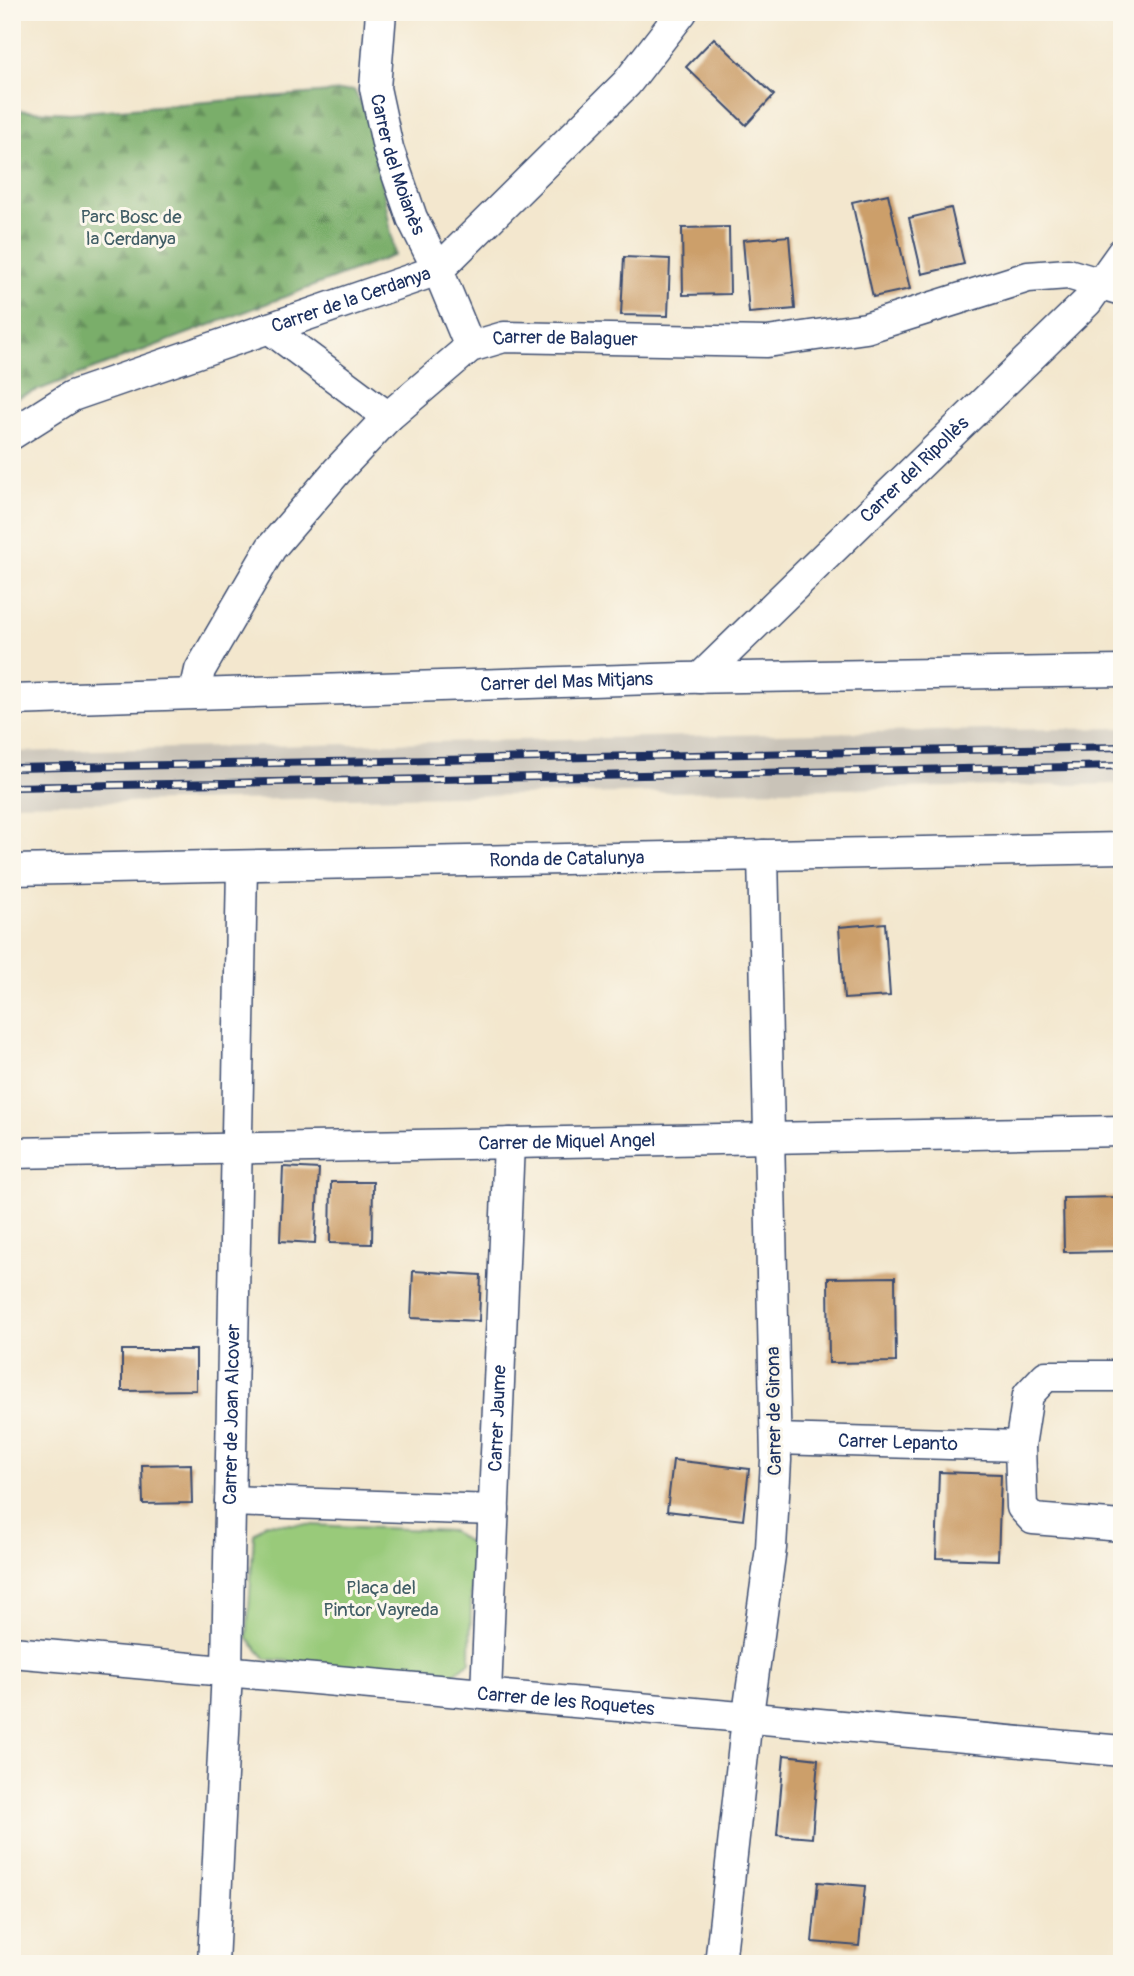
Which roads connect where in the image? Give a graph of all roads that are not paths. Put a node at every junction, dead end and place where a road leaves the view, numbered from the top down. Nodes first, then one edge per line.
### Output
1 (381, 12) edge
2 (682, 12) edge
3 (1122, 253) edge
4 (438, 270) junction
5 (1111, 286) edge
6 (269, 328) junction
7 (470, 347) junction
8 (388, 417) junction
9 (12, 434) edge
10 (1122, 671) edge
11 (700, 678) junction
12 (195, 692) junction
13 (12, 699) edge
14 (1122, 848) edge
15 (763, 855) junction
16 (242, 866) junction
17 (12, 870) edge
18 (1122, 1131) edge
19 (768, 1139) junction
20 (509, 1143) junction
21 (237, 1147) junction
22 (12, 1153) edge
23 (1122, 1376) edge
24 (776, 1439) junction
25 (1020, 1446) junction
26 (230, 1501) junction
27 (494, 1510) junction
28 (1122, 1526) edge
29 (12, 1652) edge
30 (227, 1670) junction
31 (486, 1693) junction
32 (748, 1717) junction
33 (1122, 1752) edge
34 (213, 1964) edge
35 (720, 1964) edge

1 - 4 street, Carrer del Moianès
2 - 4 street, Carrer de la Cerdanya
3 - 5 street, Carrer del Ripollès
4 - 6 street, Carrer de la Cerdanya
4 - 7 street, Carrer del Moianès
5 - 7 street, Carrer de Balaguer
5 - 11 street, Carrer del Ripollès
6 - 8 street
6 - 9 street, Carrer de la Cerdanya
7 - 8 street, Carrer de Balaguer
8 - 12 street, Carrer de Balaguer
10 - 11 street, Carrer del Mas Mitjans
11 - 12 street, Carrer del Mas Mitjans
12 - 13 street, Carrer del Mas Mitjans
14 - 15 street, Ronda de Catalunya
15 - 16 street, Ronda de Catalunya
15 - 19 street, Carrer de Girona
16 - 17 street, Ronda de Catalunya
16 - 21 street, Carrer de Joan Alcover
18 - 19 street, Carrer de Miquel Angel
19 - 20 street, Carrer de Miquel Angel
19 - 24 street, Carrer de Girona
20 - 21 street, Carrer de Miquel Angel
20 - 27 street, Carrer Jaume
21 - 22 street, Carrer de Miquel Angel
21 - 26 street, Carrer de Joan Alcover
23 - 25 street
24 - 25 street, Carrer Lepanto
24 - 32 street, Carrer de Girona
25 - 28 street
26 - 27 street
26 - 30 street, Carrer de Joan Alcover
27 - 31 street, Carrer Jaume
29 - 30 street, Carrer de les Roquetes
30 - 31 street, Carrer de les Roquetes
30 - 34 street, Carrer de Joan Alcover
31 - 32 street, Carrer de les Roquetes
32 - 33 street, Carrer de les Roquetes
32 - 35 street, Carrer de Girona

